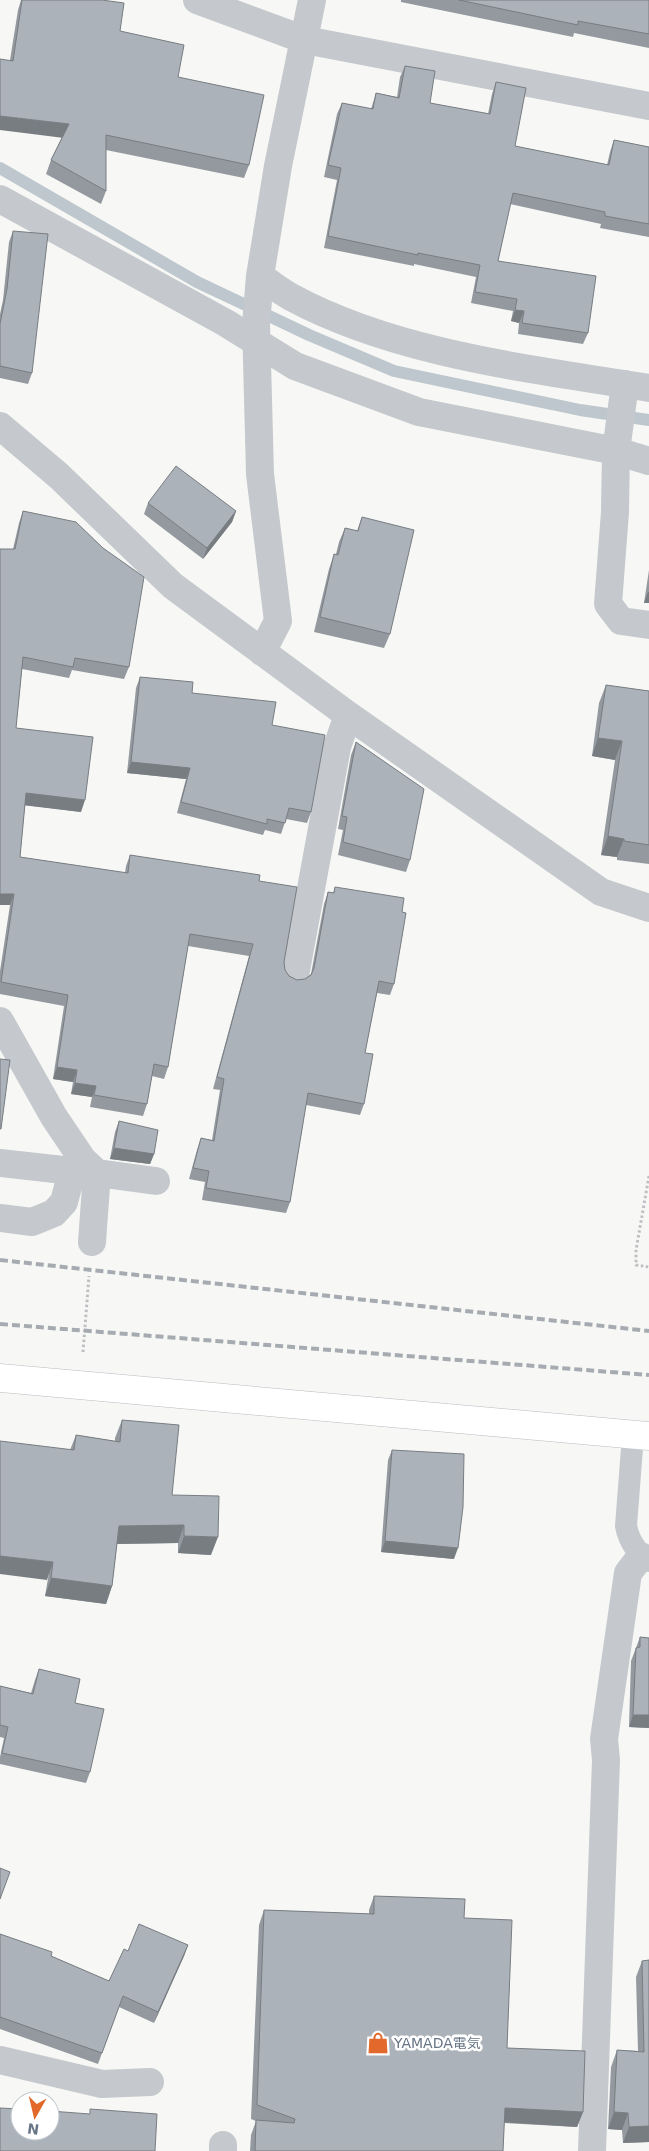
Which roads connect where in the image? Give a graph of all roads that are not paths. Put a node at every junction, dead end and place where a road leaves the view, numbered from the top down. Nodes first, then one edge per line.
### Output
1 (197, 0) edge
2 (312, 0) edge
3 (305, 40) junction
4 (649, 106) edge
5 (0, 200) edge
6 (260, 276) junction
7 (257, 324) junction
8 (626, 412) edge
9 (1, 431) edge
10 (649, 461) edge
11 (649, 625) edge
12 (262, 652) junction
13 (348, 715) junction
14 (649, 908) edge
15 (295, 976) dead end
16 (0, 1021) edge
17 (0, 1163) edge
18 (84, 1168) junction
19 (156, 1181) dead end
20 (0, 1218) edge
21 (92, 1242) road end
22 (0, 1378) edge
23 (641, 1436) edge
24 (645, 1558) edge
25 (0, 2060) edge
26 (150, 2082) dead end
27 (592, 2151) edge

1 - 3 street
2 - 3 street
3 - 4 street
3 - 6 street
5 - 7 street
6 - 7 street
6 - 8 street
7 - 8 street
7 - 12 street
8 - 10 street
8 - 11 street
9 - 12 street
12 - 13 street
13 - 14 street
13 - 15 street
16 - 18 street
17 - 18 street
18 - 19 street
18 - 20 street
18 - 21 street
22 - 23 street
23 - 24 lane
24 - 27 street
25 - 26 street

